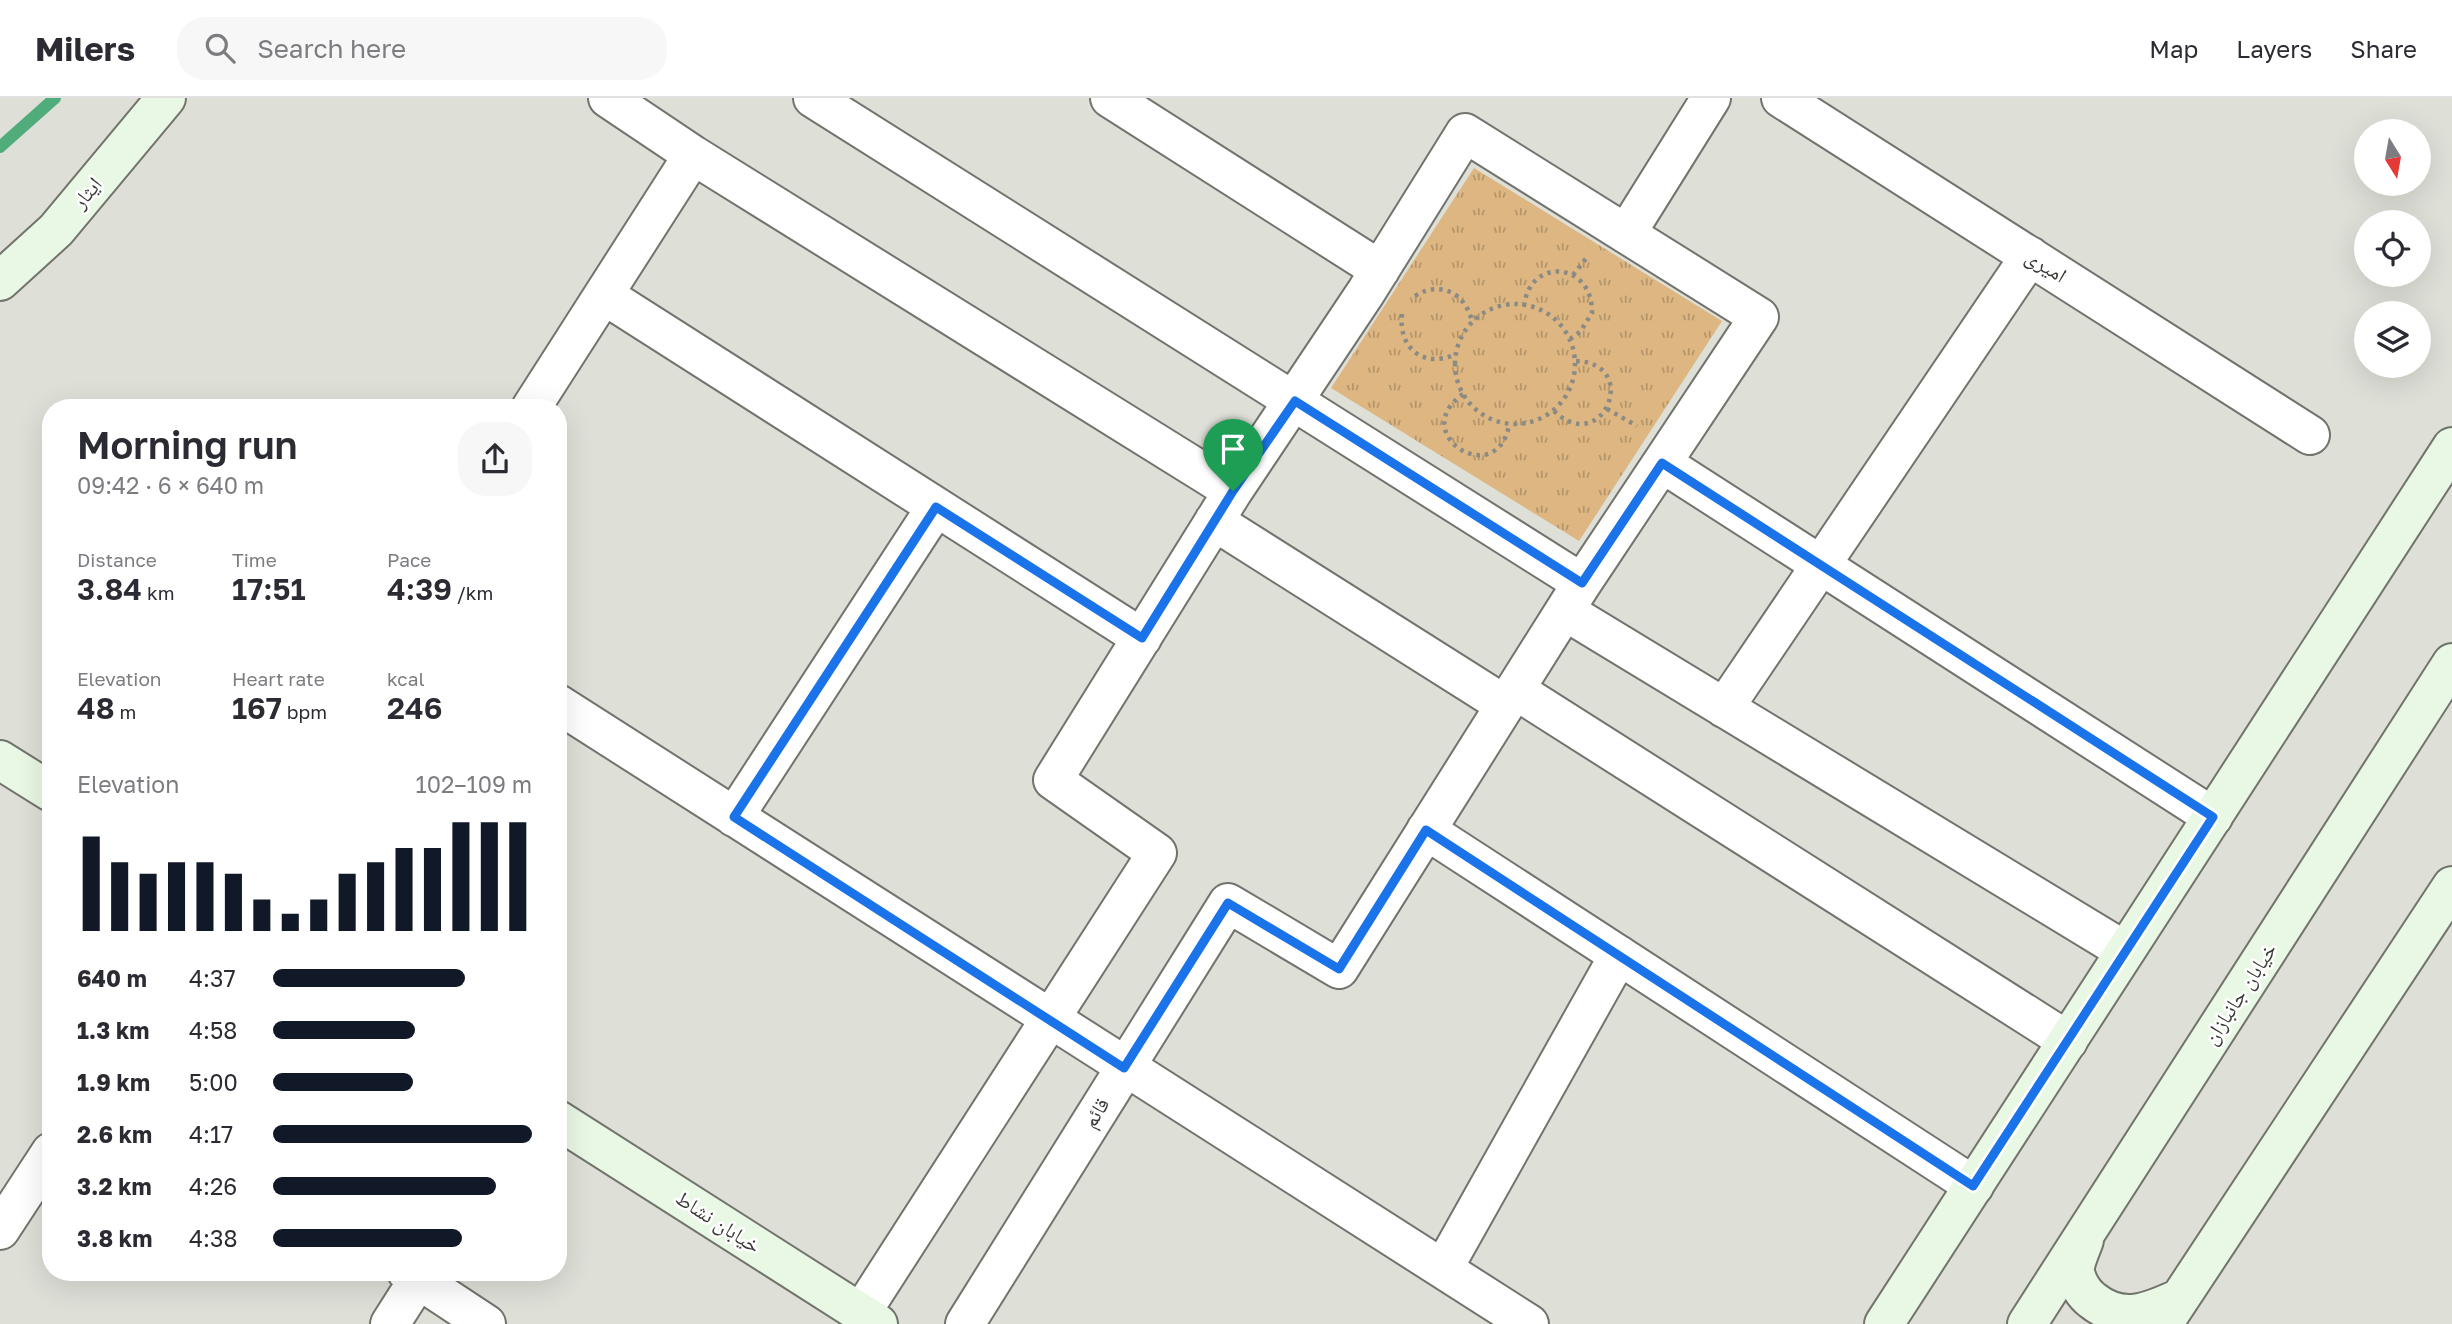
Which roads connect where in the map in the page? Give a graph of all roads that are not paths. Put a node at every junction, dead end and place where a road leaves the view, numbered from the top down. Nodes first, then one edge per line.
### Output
1 (166, 98) edge
2 (607, 98) edge
3 (813, 98) edge
4 (1110, 98) edge
5 (1712, 98) edge
6 (1782, 98) edge
7 (693, 155) junction
8 (1626, 234) junction
9 (2030, 256) junction
10 (1380, 270) junction
11 (0, 281) edge
12 (604, 295) junction
13 (537, 399) edge
14 (1295, 401) junction
15 (2310, 435) dead end
16 (2452, 447) edge
17 (1662, 463) junction
18 (1223, 506) junction
19 (936, 507) junction
20 (1821, 565) junction
21 (1573, 597) junction
22 (1142, 638) junction
23 (2452, 663) edge
24 (1511, 698) junction
25 (1724, 708) junction
26 (567, 710) edge
27 (0, 760) edge
28 (42, 786) edge
29 (734, 817) junction
30 (2213, 817) junction
31 (1426, 830) junction
32 (2452, 886) edge
33 (2125, 951) junction
34 (1619, 955) junction
35 (1050, 1020) junction
36 (2068, 1041) junction
37 (1124, 1068) junction
38 (567, 1126) edge
39 (42, 1166) edge
40 (1973, 1186) junction
41 (0, 1230) edge
42 (2084, 1240) junction
43 (1444, 1267) junction
44 (413, 1281) edge
45 (425, 1281) edge
46 (2171, 1311) edge
47 (869, 1319) edge
48 (390, 1324) edge
49 (486, 1324) edge
50 (965, 1324) edge
51 (1529, 1324) edge
52 (1884, 1324) edge
53 (2027, 1324) edge

1 - 11 street, ایثار
2 - 7 street
3 - 14 street
4 - 10 street
5 - 8 street
6 - 9 street, امیری
7 - 12 street
7 - 18 street
8 - 10 street
8 - 17 street
9 - 15 street, امیری
9 - 20 street
10 - 14 street
12 - 13 street
12 - 19 street
14 - 18 street
14 - 21 street
16 - 30 street
17 - 20 street
17 - 21 street
18 - 22 street
18 - 24 street
19 - 22 street
19 - 29 street
20 - 25 street
20 - 30 street
21 - 24 street
21 - 25 street
22 - 35 street
23 - 42 street, خیابان جانبازان
24 - 31 street
24 - 36 street
25 - 33 street
26 - 29 street
27 - 28 street
29 - 35 street
30 - 33 street
31 - 34 street
31 - 37 street, قائم
32 - 46 street
33 - 36 street
34 - 40 street
34 - 43 street
35 - 37 street
35 - 47 street
36 - 40 street
37 - 43 street
37 - 50 street, قائم
38 - 47 street, خیابان نشاط
39 - 41 street
40 - 52 street
42 - 46 street
42 - 53 street, خیابان جانبازان
43 - 51 street
44 - 48 street
45 - 49 street

